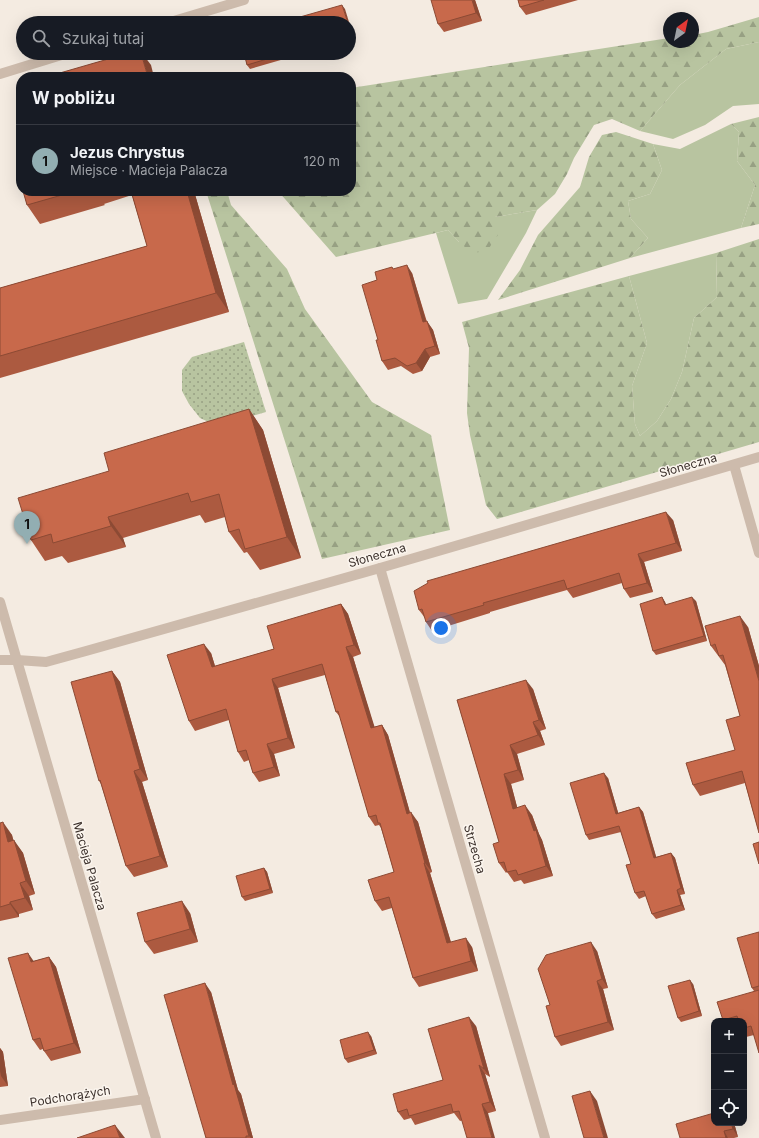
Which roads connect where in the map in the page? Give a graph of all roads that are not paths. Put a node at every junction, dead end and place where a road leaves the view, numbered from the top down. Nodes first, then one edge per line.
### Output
1 (244, 0) edge
2 (190, 16) edge
3 (45, 60) edge
4 (0, 74) edge
5 (759, 458) edge
6 (734, 465) junction
7 (759, 553) edge
8 (380, 568) junction
9 (0, 602) edge
10 (0, 660) edge
11 (17, 660) junction
12 (145, 1098) junction
13 (0, 1120) edge
14 (156, 1138) edge
15 (545, 1138) edge

1 - 2 street
3 - 4 street
5 - 6 street, Słoneczna
6 - 7 street
6 - 8 street, Słoneczna
8 - 11 street, Słoneczna
8 - 15 street, Strzecha
9 - 11 street, Macieja Palacza
10 - 11 street, Słoneczna
11 - 12 street, Macieja Palacza
12 - 13 street, Podchorążych
12 - 14 street, Macieja Palacza

